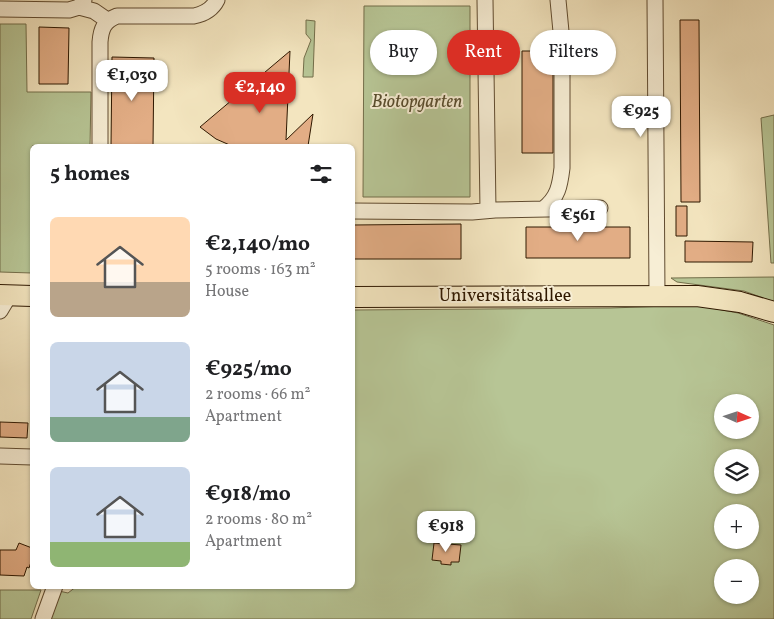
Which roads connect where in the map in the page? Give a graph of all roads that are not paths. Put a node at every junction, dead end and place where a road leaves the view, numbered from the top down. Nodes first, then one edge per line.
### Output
1 (217, 0) edge
2 (485, 0) edge
3 (558, 0) edge
4 (655, 0) edge
5 (82, 3) edge
6 (0, 9) edge
7 (107, 20) junction
8 (100, 144) edge
9 (600, 208) dead end
10 (543, 209) junction
11 (488, 210) junction
12 (355, 211) edge
13 (657, 295) junction
14 (30, 296) edge
15 (355, 297) edge
16 (3, 301) edge
17 (774, 312) edge
18 (0, 456) edge
19 (30, 458) edge
20 (54, 589) edge
21 (43, 619) edge

1 - 7 street
2 - 11 street
3 - 10 street
4 - 13 street
5 - 6 street
5 - 7 street
7 - 8 street
9 - 10 street
10 - 11 street
11 - 12 street
13 - 15 main road, Universitätsallee
13 - 17 main road, Universitätsallee
14 - 16 main road
18 - 19 street
20 - 21 street

